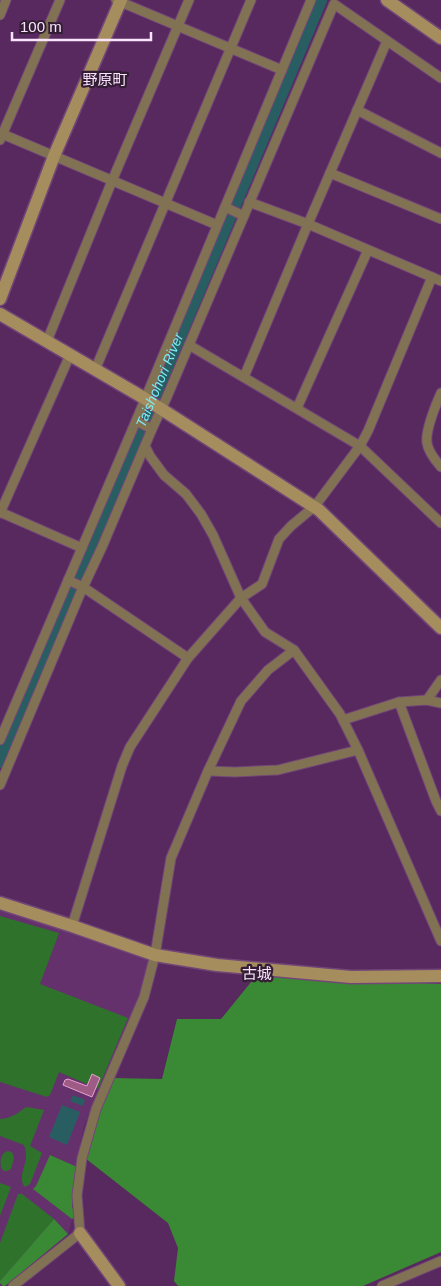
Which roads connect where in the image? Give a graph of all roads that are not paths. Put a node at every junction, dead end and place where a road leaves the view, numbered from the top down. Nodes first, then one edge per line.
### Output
1 (6, 0) edge
2 (60, 0) edge
3 (188, 0) edge
4 (251, 0) edge
5 (311, 0) edge
6 (387, 0) edge
7 (119, 1) edge
8 (0, 15) edge
9 (178, 26) junction
10 (441, 38) edge
11 (387, 41) junction
12 (231, 48) junction
13 (282, 70) junction
14 (441, 78) edge
15 (357, 110) junction
16 (1, 135) edge
17 (441, 154) edge
18 (54, 156) junction
19 (330, 173) junction
20 (112, 181) junction
21 (249, 202) junction
22 (166, 204) junction
23 (226, 208) junction
24 (242, 215) junction
25 (441, 219) edge
26 (308, 224) junction
27 (217, 225) junction
28 (368, 250) junction
29 (432, 277) junction
30 (441, 281) edge
31 (0, 300) edge
32 (0, 314) edge
33 (47, 341) junction
34 (189, 345) junction
35 (70, 355) junction
36 (95, 370) junction
37 (244, 377) junction
38 (441, 393) edge
39 (144, 398) junction
40 (297, 408) junction
41 (162, 409) junction
42 (136, 420) junction
43 (151, 429) junction
44 (146, 446) junction
45 (360, 446) junction
46 (441, 466) edge
47 (314, 507) junction
48 (0, 512) edge
49 (441, 523) edge
50 (82, 548) junction
51 (70, 581) junction
52 (82, 587) junction
53 (241, 598) junction
54 (441, 628) edge
55 (294, 650) junction
56 (188, 658) junction
57 (441, 680) edge
58 (427, 700) junction
59 (400, 702) junction
60 (441, 703) edge
61 (344, 720) junction
62 (2, 727) edge
63 (0, 740) edge
64 (358, 750) junction
65 (208, 771) junction
66 (0, 785) edge
67 (438, 801) edge
68 (441, 811) edge
69 (0, 903) edge
70 (72, 926) junction
71 (441, 941) edge
72 (155, 955) junction
73 (441, 976) edge
74 (80, 1233) junction
75 (441, 1261) edge
76 (13, 1286) edge
77 (118, 1286) edge
78 (382, 1286) edge

1 - 8 street
2 - 16 street
3 - 9 street
4 - 12 street
5 - 13 street
6 - 10 street
7 - 9 street
7 - 18 street
9 - 12 street
9 - 20 street
11 - 14 street
11 - 15 street
11 - 21 street
12 - 13 street
12 - 22 street
13 - 23 street
15 - 17 street
15 - 19 street
16 - 18 street
18 - 20 street
18 - 31 street
19 - 25 street
19 - 26 street
20 - 22 street
20 - 33 street
21 - 24 street
21 - 26 street
22 - 27 street
22 - 36 street
23 - 24 street
23 - 27 street
24 - 34 street
26 - 28 street
26 - 37 street
27 - 39 street
28 - 29 street
28 - 40 street
29 - 30 street
29 - 45 street
32 - 33 street
33 - 35 street
34 - 37 street
34 - 41 street
35 - 36 street
35 - 48 street
36 - 39 street
37 - 40 street
38 - 46 street
39 - 41 street
39 - 42 street
40 - 45 street
41 - 43 street
41 - 47 street
42 - 43 street
42 - 50 street
43 - 44 street
44 - 52 street
44 - 53 street
45 - 47 street
45 - 49 street
47 - 53 street
47 - 54 street
48 - 50 street
50 - 51 street
51 - 52 street
51 - 62 street
52 - 56 street
52 - 66 street
53 - 55 street
53 - 56 street
55 - 61 street
55 - 65 street
56 - 70 street
57 - 58 street
58 - 59 street
58 - 60 street
59 - 61 street
59 - 67 street
61 - 64 street
62 - 63 street
64 - 65 street
64 - 71 street
65 - 72 street
67 - 68 street
69 - 70 street
70 - 72 street
72 - 73 street
72 - 74 street
74 - 76 street
74 - 77 street
75 - 78 street

